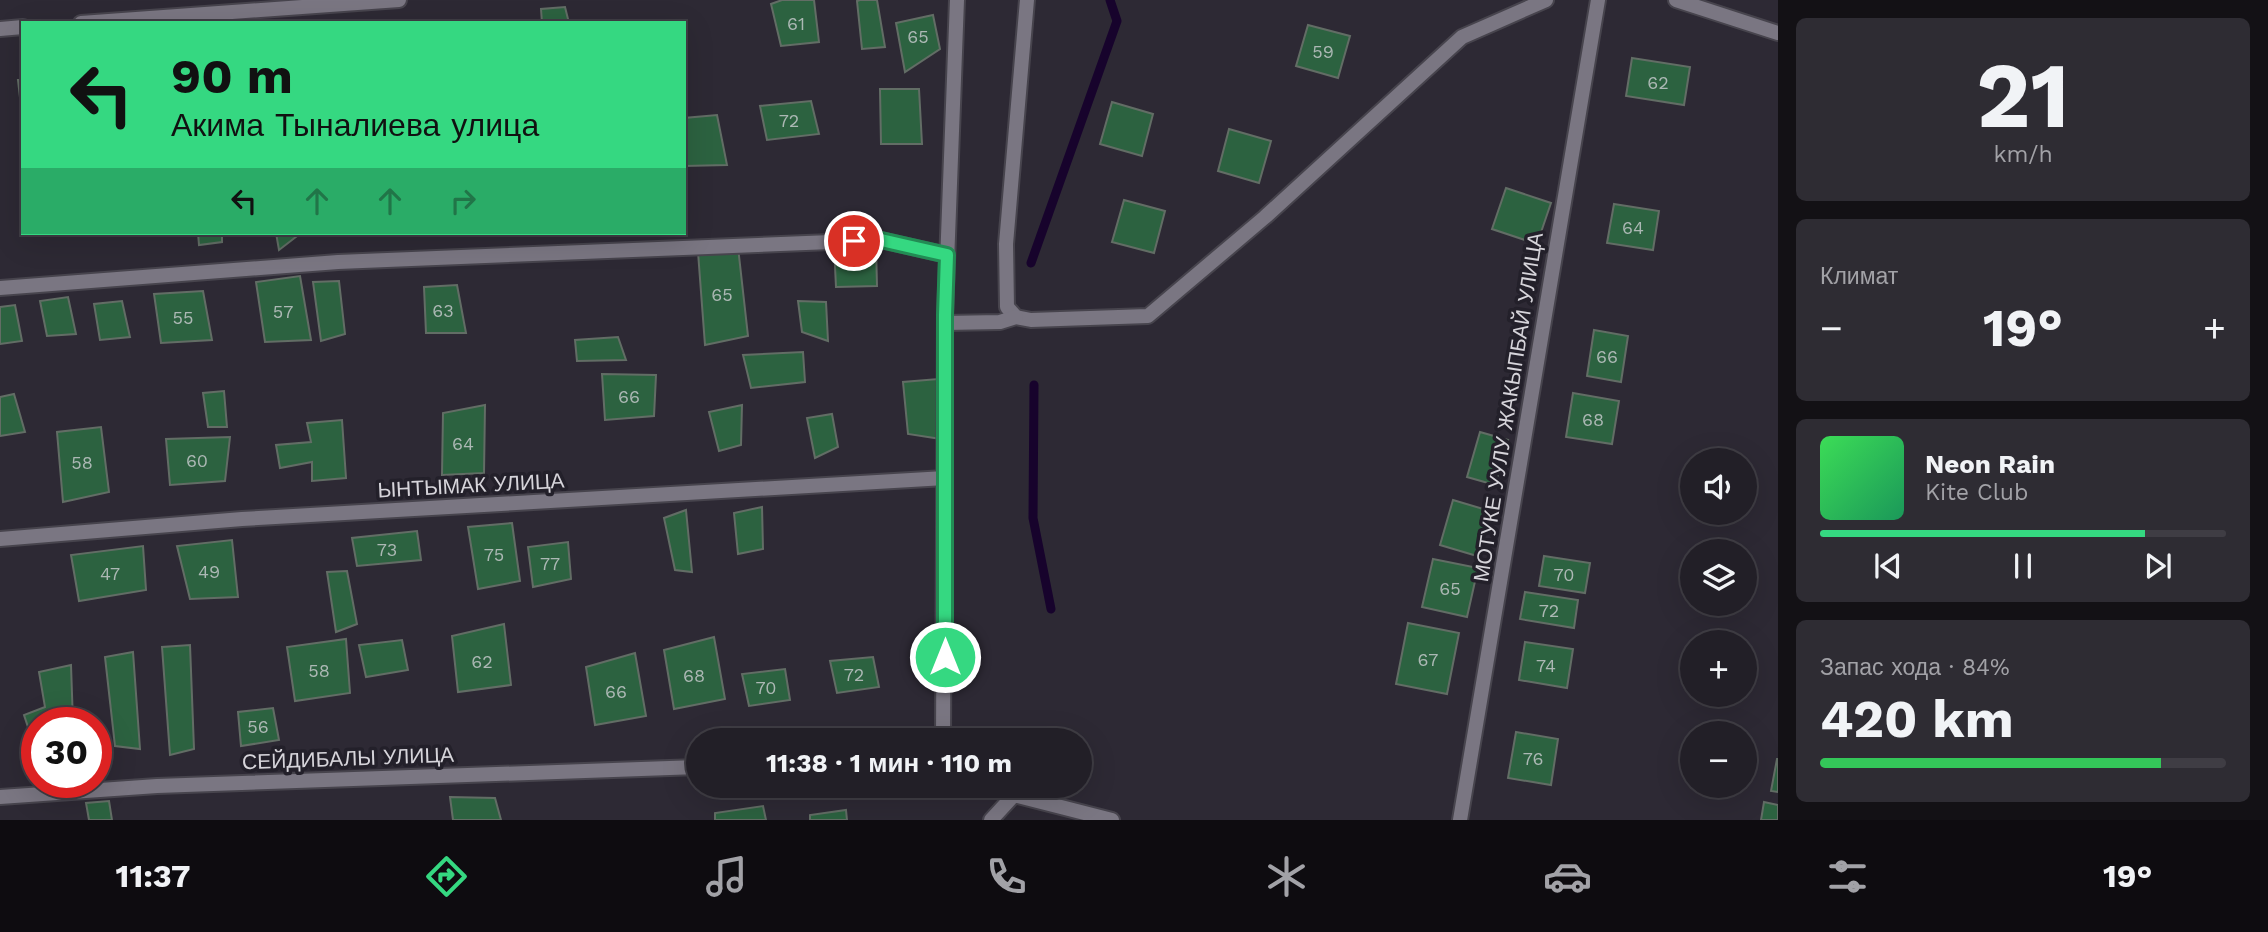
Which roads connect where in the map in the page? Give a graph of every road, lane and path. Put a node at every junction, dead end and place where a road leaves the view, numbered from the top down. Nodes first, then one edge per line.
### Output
1 (399, 0) edge
2 (957, 0) edge
3 (1027, 0) edge
4 (1546, 0) edge
5 (1598, 0) edge
6 (1676, 0) edge
7 (109, 21) edge
8 (21, 27) edge
9 (0, 29) edge
10 (1778, 33) edge
11 (947, 255) junction
12 (0, 288) edge
13 (1016, 317) junction
14 (945, 323) junction
15 (945, 478) junction
16 (0, 539) edge
17 (943, 728) edge
18 (686, 767) edge
19 (0, 797) edge
20 (991, 820) edge
21 (1112, 820) edge
22 (1460, 820) edge

1 - 7 street
2 - 11 street
3 - 13 street
4 - 13 street
5 - 22 street, МОТУКЕ УУЛУ ЖАКЫПБАЙ УЛИЦА
6 - 10 street
8 - 9 street
11 - 12 street
11 - 14 street
13 - 14 street
14 - 15 street
15 - 16 street, ЫНТЫМАК УЛИЦА
15 - 17 street
18 - 19 street, СЕЙДИБАЛЫ УЛИЦА
20 - 21 street

